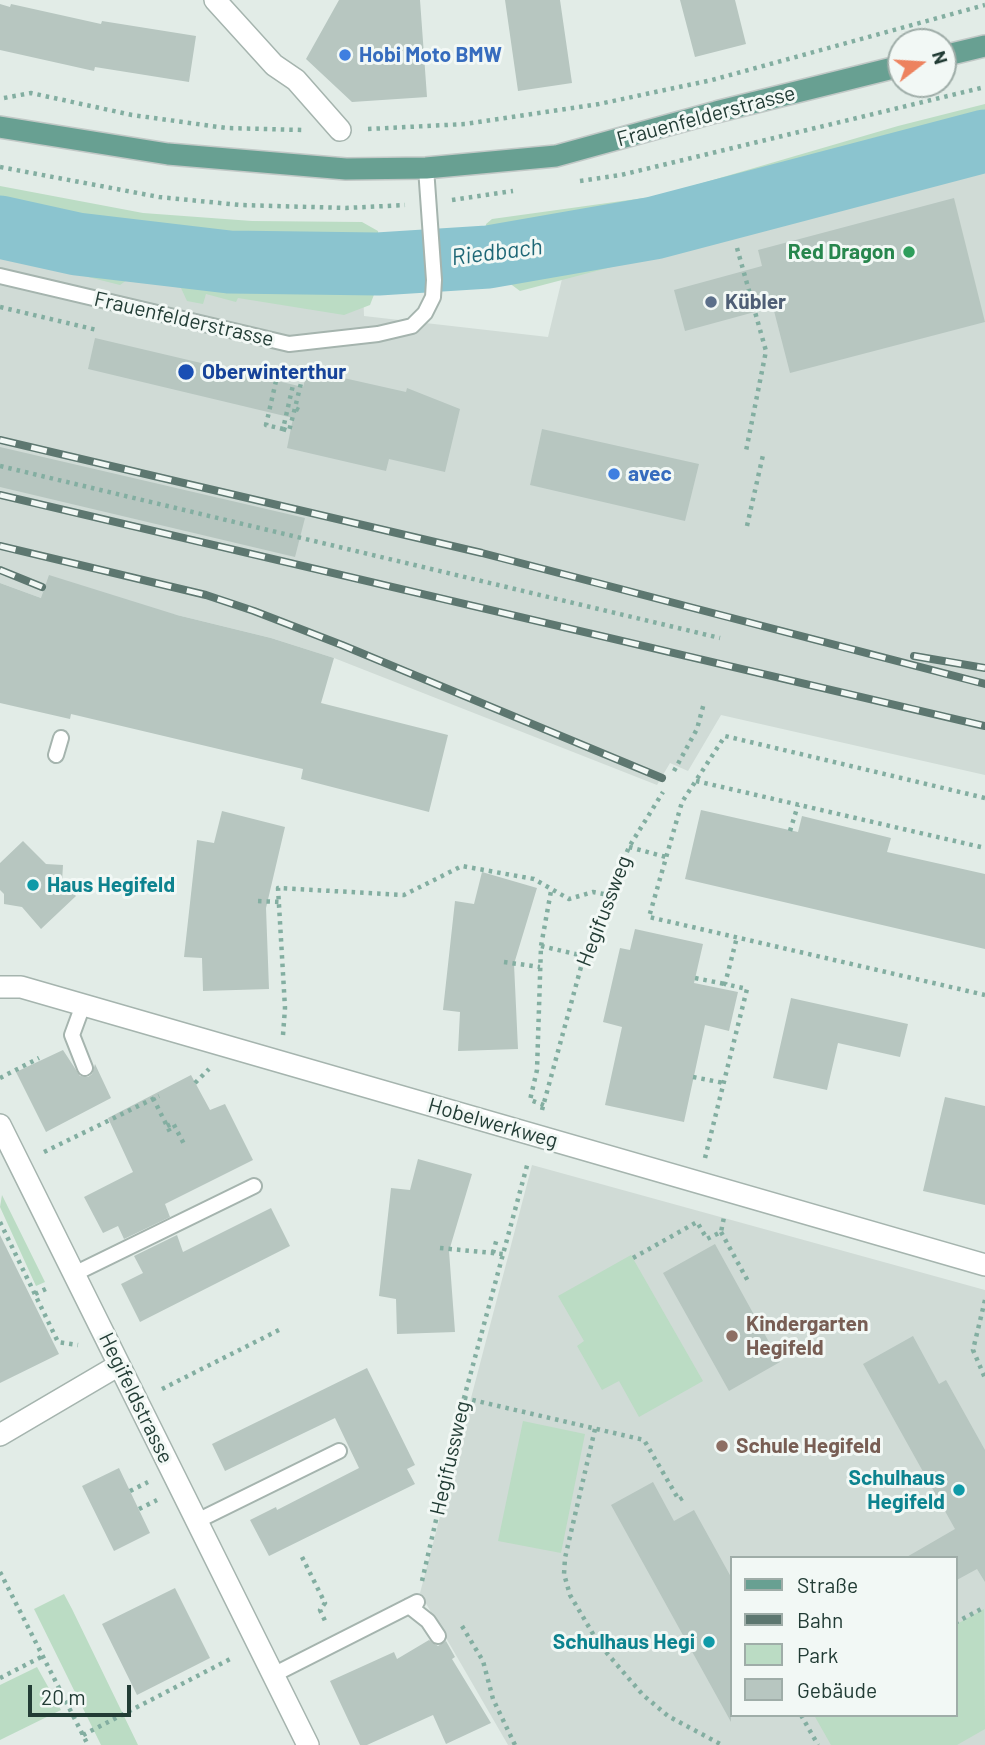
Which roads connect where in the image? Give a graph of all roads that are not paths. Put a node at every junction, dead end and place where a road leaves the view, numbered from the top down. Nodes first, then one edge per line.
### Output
1 (215, 0) edge
2 (985, 46) edge
3 (957, 53) edge
4 (887, 69) edge
5 (0, 127) edge
6 (340, 131) road end
7 (426, 168) junction
8 (0, 276) edge
9 (61, 738) dead end
10 (57, 755) dead end
11 (0, 987) edge
12 (83, 1005) junction
13 (85, 1068) dead end
14 (0, 1125) edge
15 (254, 1186) dead end
16 (985, 1265) edge
17 (74, 1274) junction
18 (119, 1365) junction
19 (0, 1435) edge
20 (339, 1451) dead end
21 (197, 1521) junction
22 (438, 1636) dead end
23 (273, 1675) junction
24 (308, 1745) edge

1 - 6 street
2 - 3 main road
4 - 7 main road, Frauenfelderstrasse
5 - 7 main road, Frauenfelderstrasse
7 - 8 lane, Frauenfelderstrasse
9 - 10 lane
11 - 12 street, Hobelwerkweg
12 - 13 lane
12 - 16 street, Hobelwerkweg
14 - 17 street, Hegifeldstrasse
15 - 17 lane
17 - 18 street, Hegifeldstrasse
18 - 19 street
18 - 21 street, Hegifeldstrasse
20 - 21 lane
21 - 23 street, Hegifeldstrasse
22 - 23 lane
23 - 24 street, Hegifeldstrasse

